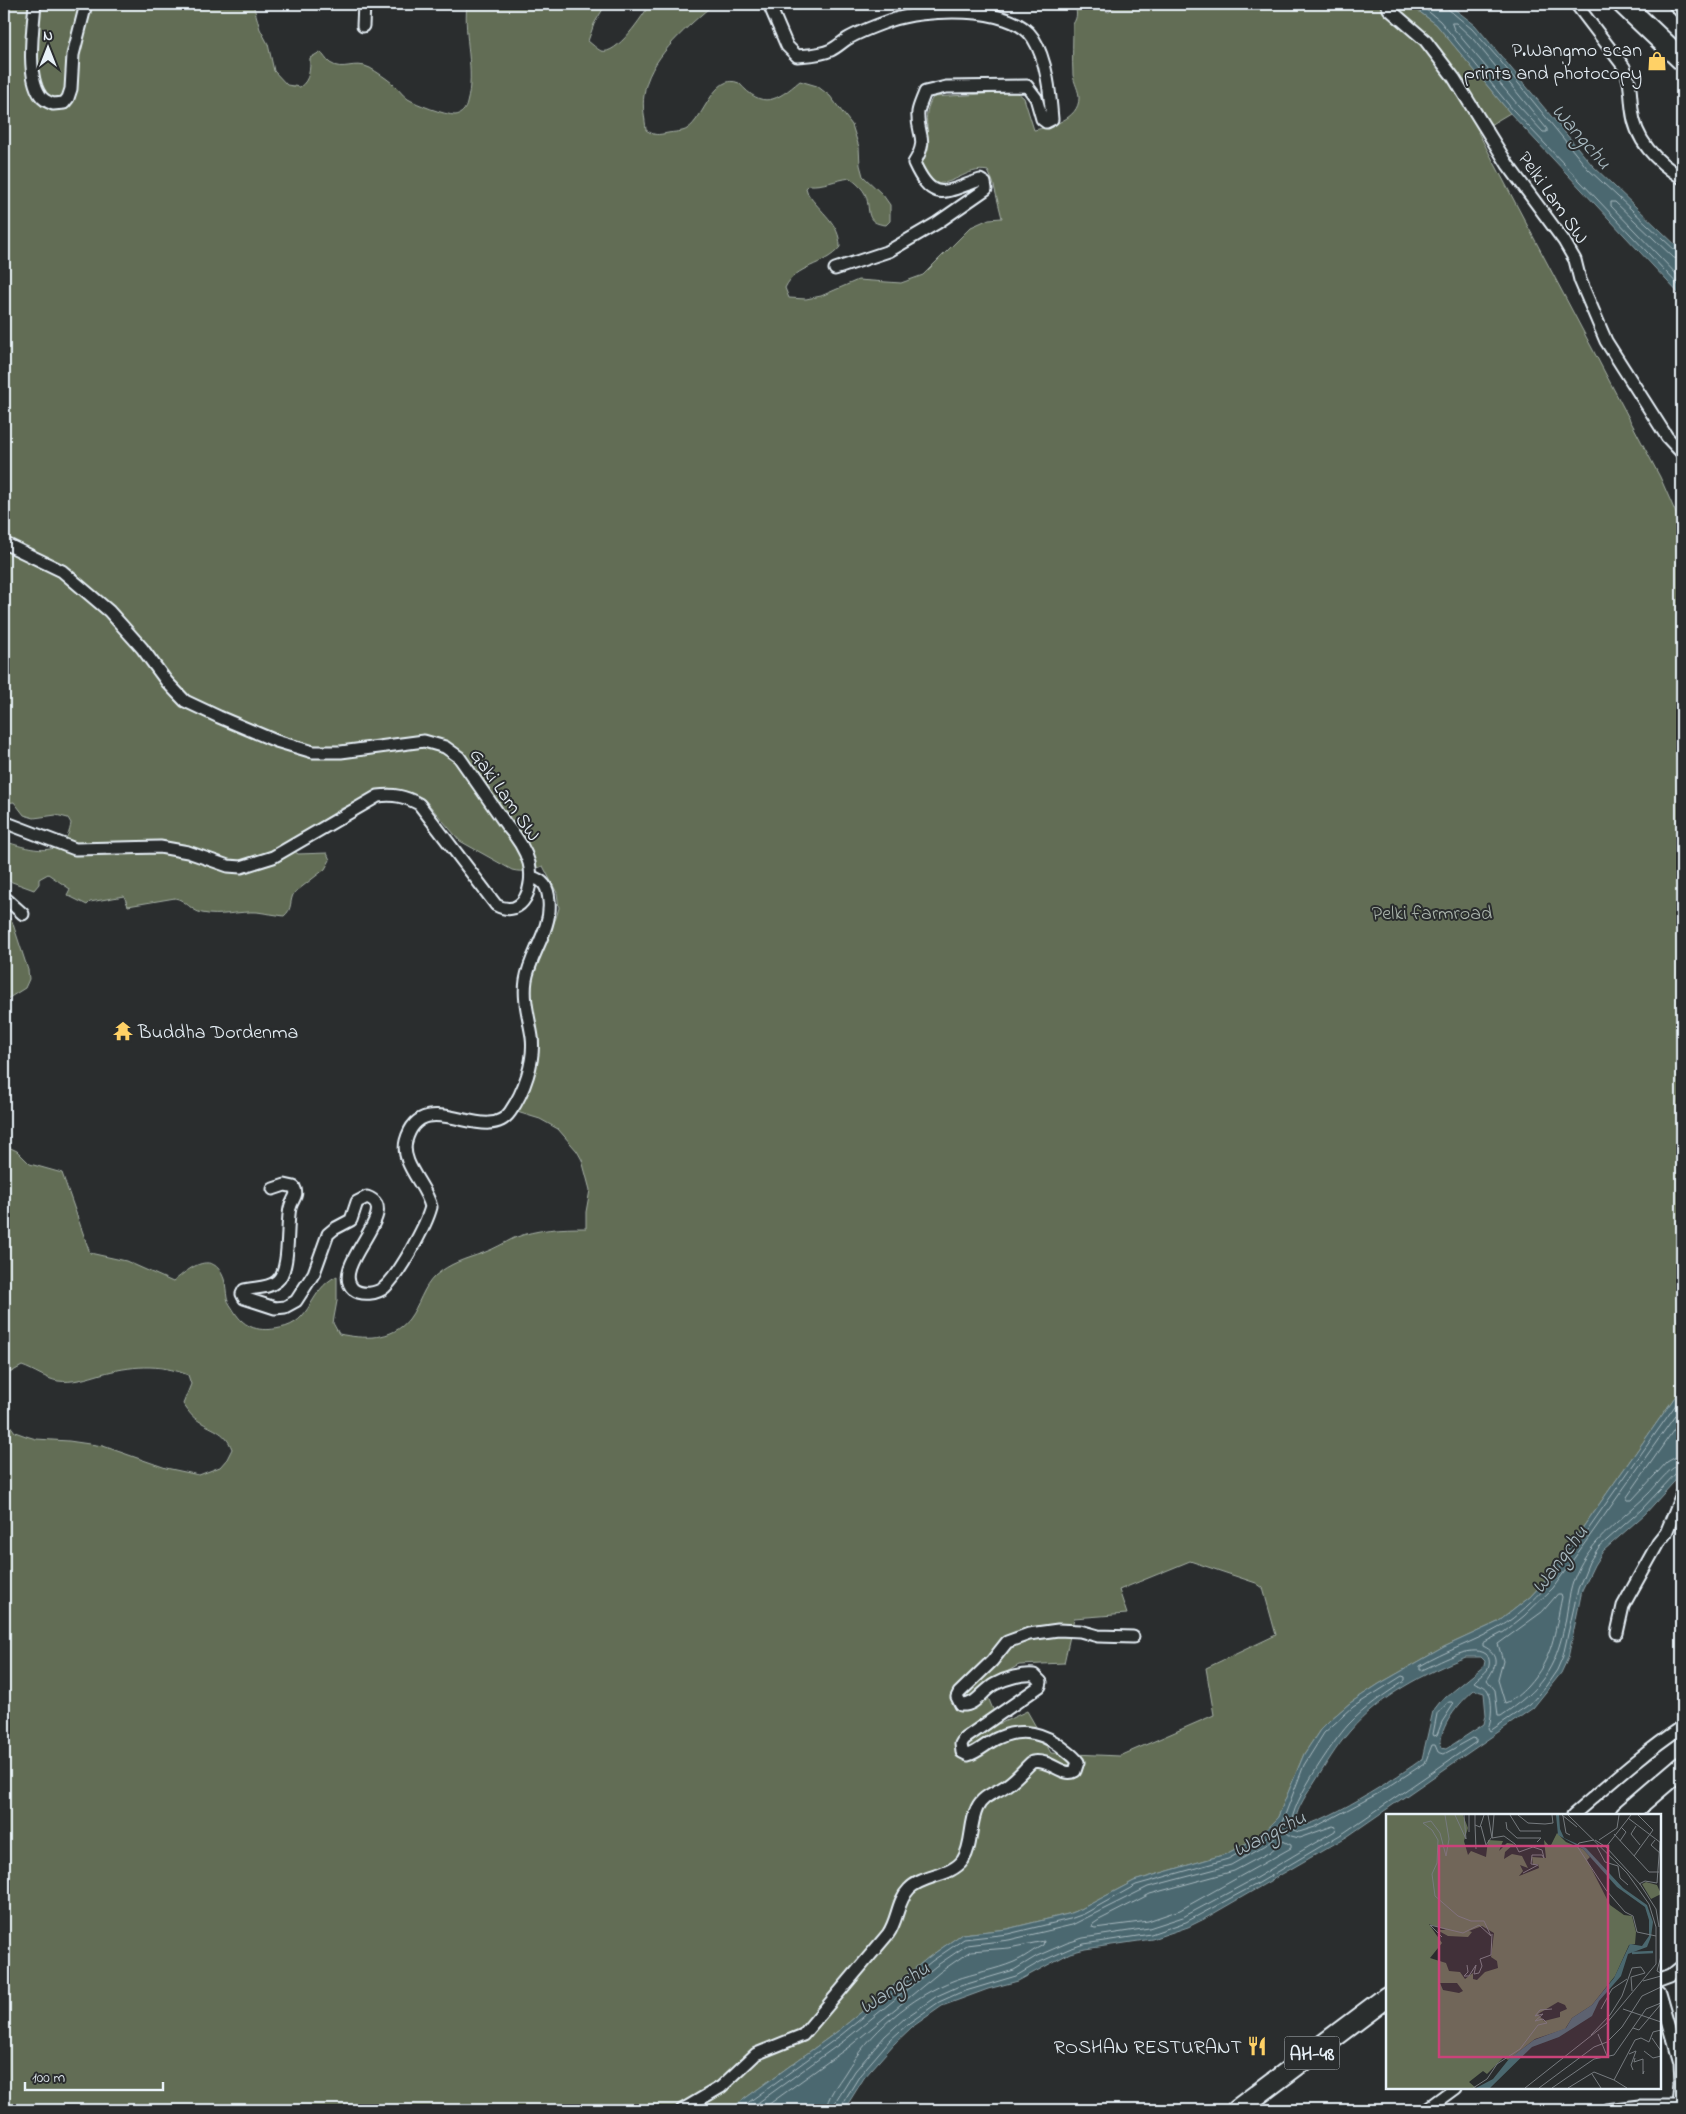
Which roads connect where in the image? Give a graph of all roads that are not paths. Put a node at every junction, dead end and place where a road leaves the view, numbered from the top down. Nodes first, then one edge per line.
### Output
1 (35, 4) edge
2 (86, 4) edge
3 (364, 4) edge
4 (769, 4) edge
5 (1387, 4) edge
6 (1576, 4) edge
7 (1623, 4) edge
8 (1640, 4) edge
9 (363, 26) dead end
10 (1682, 45) edge
11 (1682, 60) edge
12 (1682, 178) edge
13 (836, 268) dead end
14 (1682, 453) edge
15 (4, 544) edge
16 (4, 822) edge
17 (531, 877) junction
18 (4, 898) edge
19 (23, 914) dead end
20 (273, 1189) dead end
21 (1682, 1494) edge
22 (1617, 1633) dead end
23 (1133, 1637) dead end
24 (1682, 1727) edge
25 (1682, 1767) edge
26 (1682, 1783) edge
27 (1574, 1814) edge
28 (1627, 1814) edge
29 (1647, 1814) edge
30 (1682, 1966) edge
31 (1661, 1979) edge
32 (1661, 1996) edge
33 (1386, 1998) edge
34 (1386, 2014) edge
35 (1454, 2089) edge
36 (1681, 2106) edge
37 (1639, 2108) edge
38 (682, 2110) edge
39 (1237, 2110) edge
40 (1259, 2110) edge
41 (1425, 2110) edge
42 (1607, 2110) edge

1 - 2 street
3 - 9 street
4 - 13 street
5 - 14 street, Pelki Lam SW
6 - 12 street
7 - 11 highway
8 - 10 highway
15 - 17 street, Gaki Lam SW
16 - 17 street
17 - 20 street
18 - 19 street
21 - 22 street
23 - 38 street
24 - 27 street
25 - 28 highway
26 - 29 highway
30 - 31 street
32 - 36 street
33 - 39 highway, AH-48
34 - 40 highway, AH-48
35 - 41 street
36 - 37 street
37 - 42 street

